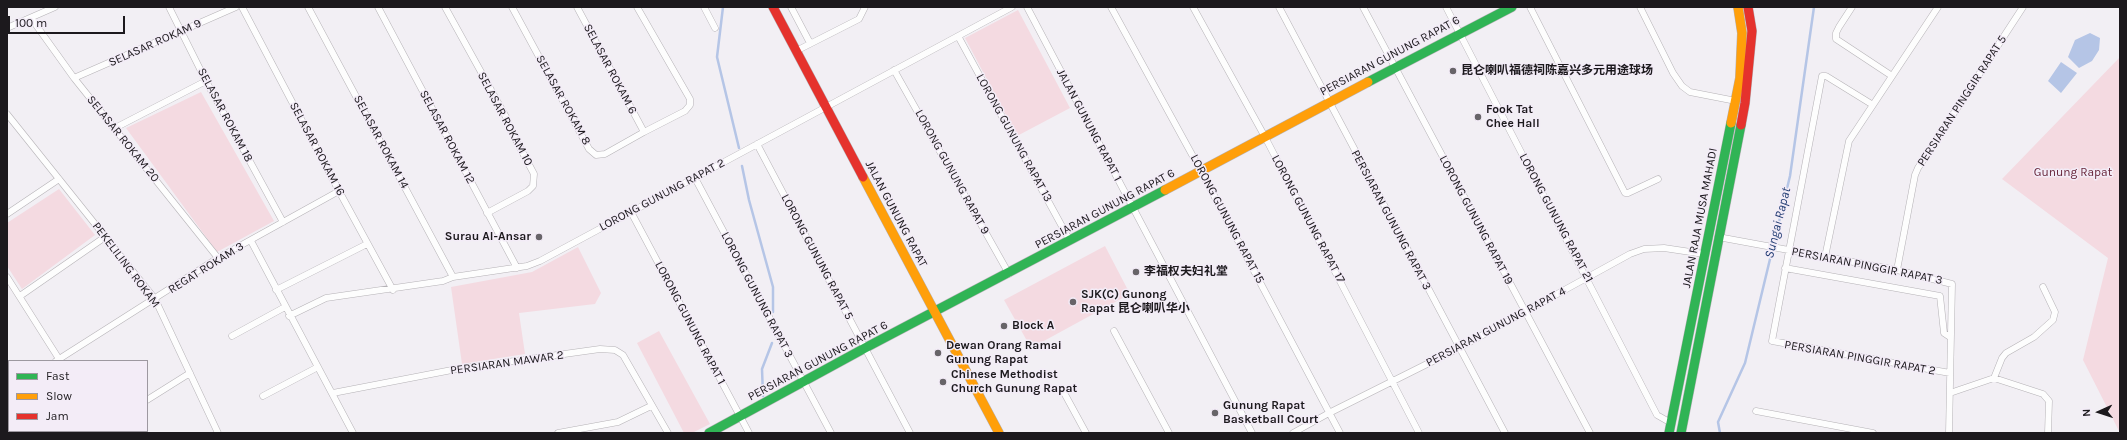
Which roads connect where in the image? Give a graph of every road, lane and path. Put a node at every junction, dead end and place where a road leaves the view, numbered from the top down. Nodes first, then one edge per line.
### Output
1 (55, 7) edge
2 (169, 7) edge
3 (236, 7) edge
4 (242, 7) edge
5 (308, 7) edge
6 (378, 7) edge
7 (444, 7) edge
8 (512, 7) edge
9 (577, 7) edge
10 (637, 7) edge
11 (704, 7) edge
12 (772, 7) edge
13 (791, 7) edge
14 (865, 7) edge
15 (1012, 7) edge
16 (1027, 7) edge
17 (1111, 7) edge
18 (1193, 7) edge
19 (1279, 7) edge
20 (1363, 7) edge
21 (1446, 7) edge
22 (1512, 7) edge
23 (1530, 7) edge
24 (1640, 7) edge
25 (1738, 7) edge
26 (1748, 7) edge
27 (1852, 7) edge
28 (1938, 7) edge
29 (2023, 7) edge
30 (41, 10) edge
31 (31, 18) junction
32 (7, 28) edge
33 (715, 28) dead end
34 (182, 32) junction
35 (1460, 33) junction
36 (958, 36) junction
37 (810, 44) junction
38 (796, 51) junction
39 (1396, 68) junction
40 (894, 70) junction
41 (1892, 76) junction
42 (74, 78) junction
43 (206, 81) junction
44 (1736, 101) junction
45 (1329, 103) junction
46 (1873, 105) junction
47 (825, 108) junction
48 (8, 117) edge
49 (115, 128) junction
50 (644, 132) junction
51 (1264, 137) junction
52 (757, 144) junction
53 (1201, 171) junction
54 (695, 178) junction
55 (1658, 178) dead end
56 (59, 179) junction
57 (339, 191) junction
58 (1133, 208) junction
59 (1713, 211) junction
60 (631, 212) junction
61 (487, 213) junction
62 (7, 214) edge
63 (283, 222) junction
64 (1718, 236) junction
65 (105, 237) junction
66 (251, 240) junction
67 (1070, 241) junction
68 (367, 244) junction
69 (1789, 250) junction
70 (1705, 253) junction
71 (1825, 257) junction
72 (218, 258) junction
73 (517, 268) junction
74 (1785, 268) junction
75 (1897, 270) junction
76 (1009, 274) junction
77 (7, 277) edge
78 (452, 277) junction
79 (1588, 278) junction
80 (2043, 286) dead end
81 (276, 290) junction
82 (394, 290) junction
83 (20, 296) junction
84 (155, 299) junction
85 (285, 307) junction
86 (935, 312) junction
87 (1525, 312) junction
88 (289, 316) junction
89 (1114, 331) dead end
90 (232, 336) dead end
91 (1950, 337) junction
92 (865, 348) junction
93 (1459, 348) junction
94 (58, 360) edge
95 (318, 367) junction
96 (190, 373) junction
97 (1950, 373) junction
98 (1994, 378) junction
99 (1392, 381) junction
100 (803, 382) junction
101 (1062, 389) dead end
102 (332, 393) junction
103 (1950, 393) junction
104 (264, 396) dead end
105 (148, 399) edge
106 (652, 406) junction
107 (1756, 411) dead end
108 (1329, 413) junction
109 (740, 416) junction
110 (1671, 423) junction
111 (581, 431) edge
112 (218, 433) edge
113 (353, 433) edge
114 (558, 433) edge
115 (668, 433) edge
116 (710, 433) edge
117 (749, 433) edge
118 (831, 433) edge
119 (910, 433) edge
120 (999, 433) edge
121 (1086, 433) edge
122 (1169, 433) edge
123 (1252, 433) edge
124 (1293, 433) edge
125 (1340, 433) edge
126 (1419, 433) edge
127 (1505, 433) edge
128 (1590, 433) edge
129 (1669, 433) edge
130 (1681, 433) edge
131 (1873, 433) edge
132 (1949, 433) edge
133 (2048, 433) edge

1 - 30 street
2 - 34 street, SELASAR ROKAM 18
3 - 34 street, SELASAR ROKAM 9
4 - 57 street, SELASAR ROKAM 16
5 - 78 street, SELASAR ROKAM 14
6 - 61 street, SELASAR ROKAM 12
7 - 61 street, SELASAR ROKAM 10
8 - 50 street, SELASAR ROKAM 8
9 - 50 street, SELASAR ROKAM 6
10 - 50 street, SELASAR ROKAM 8
11 - 33 street
12 - 38 street, JALAN GUNUNG RAPAT
13 - 37 street
14 - 37 street
15 - 36 street, LORONG GUNUNG RAPAT 2
16 - 58 street, JALAN GUNUNG RAPAT 1
17 - 53 street, LORONG GUNUNG RAPAT 15
18 - 51 street, LORONG GUNUNG RAPAT 17
19 - 45 street, PERSIARAN GUNUNG RAPAT 3
20 - 39 street, LORONG GUNUNG RAPAT 19
21 - 35 street, LORONG GUNUNG RAPAT 21
22 - 35 street, PERSIARAN GUNUNG RAPAT 6
23 - 55 street
24 - 44 street
25 - 44 street, JALAN RAJA MUSA MAHADI
26 - 64 street, JALAN RAJA MUSA MAHADI
27 - 41 street
28 - 41 street
29 - 75 street, PERSIARAN PINGGIR RAPAT 5
30 - 31 street
31 - 32 street
31 - 42 street, SELASAR ROKAM 20
34 - 42 street, SELASAR ROKAM 9
34 - 43 street, SELASAR ROKAM 18
35 - 39 street, PERSIARAN GUNUNG RAPAT 6
35 - 79 street, LORONG GUNUNG RAPAT 21
36 - 40 street, LORONG GUNUNG RAPAT 2
36 - 67 street, LORONG GUNUNG RAPAT 13
37 - 38 street
38 - 47 street, JALAN GUNUNG RAPAT
39 - 45 street, PERSIARAN GUNUNG RAPAT 6
39 - 87 street, LORONG GUNUNG RAPAT 19
40 - 47 street, LORONG GUNUNG RAPAT 2
40 - 76 street, LORONG GUNUNG RAPAT 9
41 - 46 street
42 - 49 street, SELASAR ROKAM 20
43 - 49 street
43 - 63 street, SELASAR ROKAM 18
44 - 59 street, JALAN RAJA MUSA MAHADI
45 - 51 street, PERSIARAN GUNUNG RAPAT 6
45 - 93 street, PERSIARAN GUNUNG RAPAT 3
46 - 69 street, PERSIARAN PINGGIR RAPAT 2
46 - 71 street
47 - 52 street, LORONG GUNUNG RAPAT 2
47 - 86 street, JALAN GUNUNG RAPAT
48 - 56 street, PEKELILING ROKAM
49 - 72 street, SELASAR ROKAM 20
51 - 53 street, PERSIARAN GUNUNG RAPAT 6
51 - 99 street, LORONG GUNUNG RAPAT 17
52 - 54 street, LORONG GUNUNG RAPAT 2
52 - 92 street, LORONG GUNUNG RAPAT 5
53 - 58 street, PERSIARAN GUNUNG RAPAT 6
53 - 108 street, LORONG GUNUNG RAPAT 15
54 - 60 street, LORONG GUNUNG RAPAT 2
54 - 100 street, LORONG GUNUNG RAPAT 3
56 - 62 street
56 - 65 street, PEKELILING ROKAM
57 - 63 street, REGAT ROKAM 3
57 - 68 street, SELASAR ROKAM 16
58 - 67 street, PERSIARAN GUNUNG RAPAT 6
58 - 123 street, JALAN GUNUNG RAPAT 1
59 - 64 street
59 - 70 street, JALAN RAJA MUSA MAHADI
60 - 73 street, LORONG GUNUNG RAPAT 2
60 - 109 street, LORONG GUNUNG RAPAT 1
61 - 73 street, SELASAR ROKAM 12
63 - 66 street, REGAT ROKAM 3
64 - 69 street, PERSIARAN PINGGIR RAPAT 3
64 - 70 street
64 - 130 street, JALAN RAJA MUSA MAHADI
65 - 83 street
65 - 84 street, PEKELILING ROKAM
66 - 72 street, REGAT ROKAM 3
66 - 81 street
67 - 76 street, PERSIARAN GUNUNG RAPAT 6
68 - 81 street
68 - 82 street, SELASAR ROKAM 16
69 - 71 street, PERSIARAN PINGGIR RAPAT 3
69 - 74 street, PERSIARAN PINGGIR RAPAT 2
70 - 79 street, PERSIARAN GUNUNG RAPAT 4
70 - 110 street, JALAN RAJA MUSA MAHADI
71 - 75 street, PERSIARAN PINGGIR RAPAT 3
72 - 84 street, REGAT ROKAM 3
73 - 78 street, LORONG GUNUNG RAPAT 2
74 - 91 street
74 - 97 street, PERSIARAN PINGGIR RAPAT 2
75 - 91 street, PERSIARAN PINGGIR RAPAT 3
76 - 86 street, PERSIARAN GUNUNG RAPAT 6
77 - 83 street
78 - 82 street, LORONG GUNUNG RAPAT 2
79 - 87 street, PERSIARAN GUNUNG RAPAT 4
79 - 110 street, LORONG GUNUNG RAPAT 21
80 - 98 street
81 - 85 street
82 - 88 street, LORONG GUNUNG RAPAT 2
83 - 94 street
84 - 94 street, REGAT ROKAM 3
84 - 96 street, PEKELILING ROKAM
85 - 88 street
85 - 90 street
86 - 92 street, PERSIARAN GUNUNG RAPAT 6
86 - 120 street, JALAN GUNUNG RAPAT
87 - 93 street, PERSIARAN GUNUNG RAPAT 4
87 - 128 street, LORONG GUNUNG RAPAT 19
88 - 95 street
89 - 122 street
91 - 97 street, PERSIARAN PINGGIR RAPAT 3
92 - 100 street, PERSIARAN GUNUNG RAPAT 6
92 - 119 street, LORONG GUNUNG RAPAT 5
93 - 99 street, PERSIARAN GUNUNG RAPAT 4
93 - 127 street, PERSIARAN GUNUNG RAPAT 3
95 - 102 street
95 - 104 street
96 - 105 street
96 - 112 street, PEKELILING ROKAM
97 - 103 street, PERSIARAN PINGGIR RAPAT 3
98 - 103 street
98 - 133 street
99 - 108 street, PERSIARAN GUNUNG RAPAT 4
99 - 126 street, LORONG GUNUNG RAPAT 17
100 - 109 street, PERSIARAN GUNUNG RAPAT 6
100 - 118 street, LORONG GUNUNG RAPAT 3
101 - 121 street
102 - 106 street, PERSIARAN MAWAR 2
102 - 113 street
103 - 132 street, PERSIARAN PINGGIR RAPAT 3
106 - 111 street
106 - 115 street, PERSIARAN MAWAR 2
107 - 131 street
108 - 124 street, PERSIARAN GUNUNG RAPAT 4
108 - 125 street, LORONG GUNUNG RAPAT 15
109 - 116 street, PERSIARAN GUNUNG RAPAT 6
109 - 117 street, LORONG GUNUNG RAPAT 1
110 - 129 street, JALAN RAJA MUSA MAHADI
111 - 114 street

